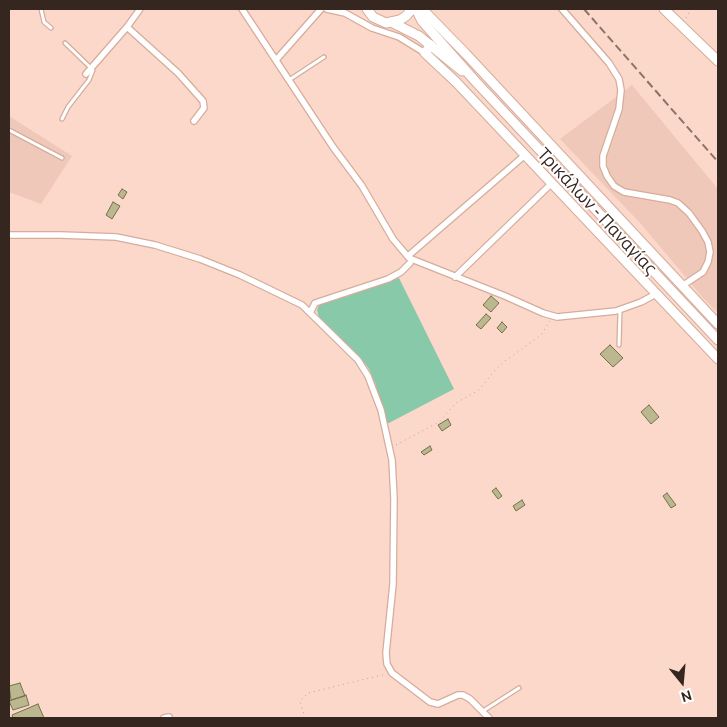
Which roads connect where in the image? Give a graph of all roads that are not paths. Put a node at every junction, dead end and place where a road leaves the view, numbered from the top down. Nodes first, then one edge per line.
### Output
1 (41, 9) edge
2 (140, 9) edge
3 (243, 9) edge
4 (321, 9) edge
5 (327, 9) edge
6 (412, 9) edge
7 (417, 9) edge
8 (562, 9) edge
9 (664, 9) edge
10 (366, 10) edge
11 (393, 23) junction
12 (127, 27) junction
13 (51, 28) dead end
14 (65, 43) dead end
15 (428, 49) junction
16 (324, 57) dead end
17 (276, 60) junction
18 (718, 60) edge
19 (91, 67) junction
20 (86, 74) dead end
21 (289, 80) junction
22 (476, 82) junction
23 (62, 119) dead end
24 (194, 121) dead end
25 (9, 130) edge
26 (525, 155) junction
27 (62, 158) dead end
28 (552, 183) junction
29 (9, 235) edge
30 (408, 256) junction
31 (410, 263) dead end
32 (455, 276) junction
33 (682, 286) junction
34 (656, 294) junction
35 (315, 303) junction
36 (302, 305) junction
37 (620, 310) junction
38 (310, 313) junction
39 (718, 324) edge
40 (718, 340) edge
41 (619, 345) dead end
42 (718, 359) edge
43 (519, 688) dead end
44 (483, 712) junction
45 (489, 718) edge

1 - 13 lane
2 - 12 street
3 - 17 street
4 - 17 street
5 - 15 street
6 - 11 street
7 - 22 street, Τρικάλων - Παναγίας
7 - 33 street
8 - 33 street
9 - 18 street
10 - 11 street, Τρικάλων - Παναγίας
11 - 15 street, Τρικάλων - Παναγίας
12 - 19 street
12 - 24 street
14 - 19 lane
15 - 22 street, Τρικάλων - Παναγίας
15 - 26 street
16 - 21 lane
17 - 21 street
19 - 20 street
19 - 23 lane
21 - 30 street
22 - 40 street, Τρικάλων - Παναγίας
25 - 27 lane
26 - 28 street
26 - 30 street
28 - 32 street
28 - 34 street
29 - 36 street
30 - 32 street
31 - 35 street
32 - 37 street
33 - 39 street
34 - 37 street
34 - 42 street
35 - 36 street
35 - 38 street
36 - 38 street
37 - 41 lane
38 - 44 street
43 - 44 lane
44 - 45 street

